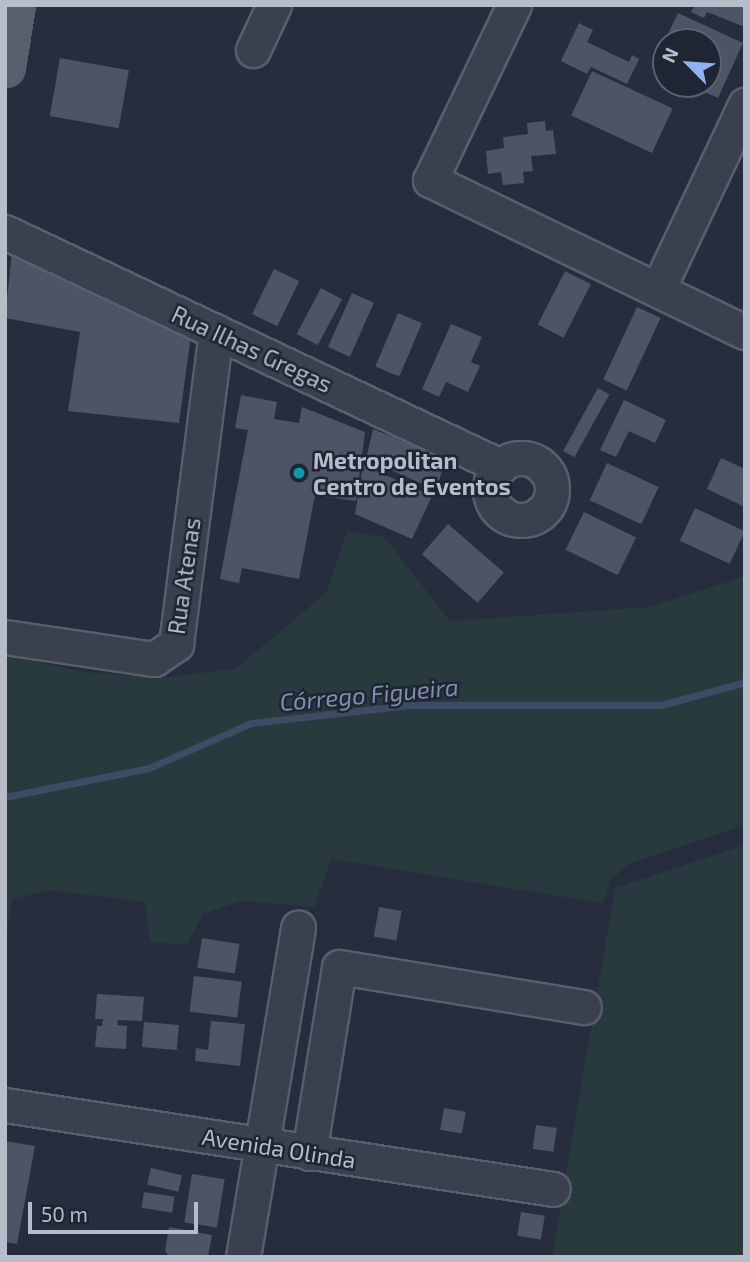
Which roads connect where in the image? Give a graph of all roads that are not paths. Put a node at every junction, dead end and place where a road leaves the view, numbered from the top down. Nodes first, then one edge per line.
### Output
1 (15, 5) edge
2 (274, 5) edge
3 (514, 5) edge
4 (253, 50) dead end
5 (5, 67) edge
6 (745, 105) edge
7 (5, 232) edge
8 (658, 289) junction
9 (216, 332) junction
10 (745, 332) edge
11 (500, 466) dead end
12 (5, 637) edge
13 (298, 928) dead end
14 (584, 1007) dead end
15 (5, 1105) edge
16 (261, 1146) junction
17 (309, 1153) junction
18 (553, 1189) dead end
19 (243, 1257) edge

1 - 5 main road
2 - 4 street
3 - 8 street
6 - 8 street
7 - 9 street, Rua Ilhas Gregas
8 - 10 street
9 - 11 street, Rua Ilhas Gregas
9 - 12 street, Rua Atenas
13 - 16 street
14 - 17 street
15 - 16 street, Avenida Olinda
16 - 17 street, Avenida Olinda
16 - 19 street
17 - 18 street, Avenida Olinda

